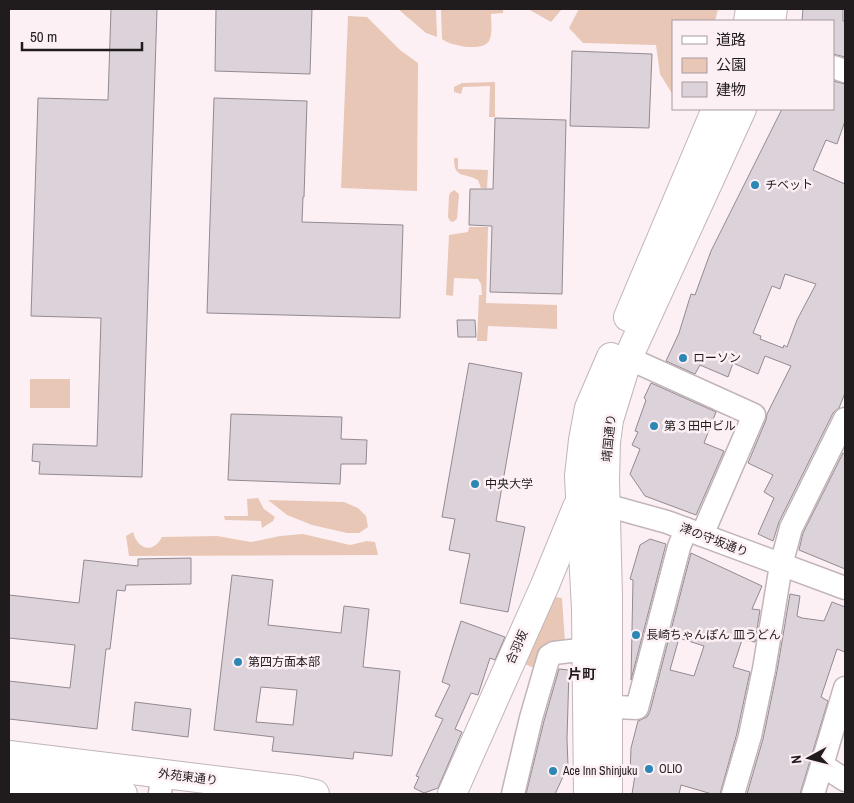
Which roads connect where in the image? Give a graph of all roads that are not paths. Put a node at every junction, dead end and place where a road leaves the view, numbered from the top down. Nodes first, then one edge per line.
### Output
1 (716, 110) edge
2 (742, 110) edge
3 (628, 358) junction
4 (845, 419) edge
5 (593, 502) junction
6 (582, 529) junction
7 (694, 532) junction
8 (564, 554) junction
9 (781, 565) junction
10 (545, 584) junction
11 (845, 588) edge
12 (586, 598) junction
13 (587, 649) junction
14 (845, 688) edge
15 (609, 698) junction
16 (9, 755) edge
17 (822, 764) junction
18 (845, 780) edge
19 (9, 781) edge
20 (112, 783) edge
21 (161, 784) edge
22 (315, 794) edge
23 (452, 794) edge
24 (513, 794) edge
25 (588, 794) edge
26 (608, 794) edge
27 (733, 794) edge
28 (812, 794) edge

1 - 5 main road, 靖国通り
2 - 3 main road, 靖国通り
3 - 5 main road, 靖国通り
3 - 7 street
4 - 9 street
5 - 6 main road, 靖国通り
5 - 7 street, 津の守坂通り
5 - 10 main road, 合羽坂
5 - 15 main road, 靖国通り
6 - 8 main road
6 - 12 main road, 靖国通り
7 - 9 street, 津の守坂通り
7 - 15 street
8 - 10 main road
8 - 12 main road
9 - 11 street, 津の守坂通り
9 - 27 street
10 - 23 main road, 合羽坂
12 - 13 main road, 靖国通り
13 - 24 street
13 - 25 main road, 靖国通り
14 - 17 street
15 - 26 main road, 靖国通り
16 - 20 main road, 外苑東通り
17 - 18 street
17 - 28 street
19 - 20 main road, 外苑東通り
20 - 21 main road, 外苑東通り
21 - 22 main road, 外苑東通り

